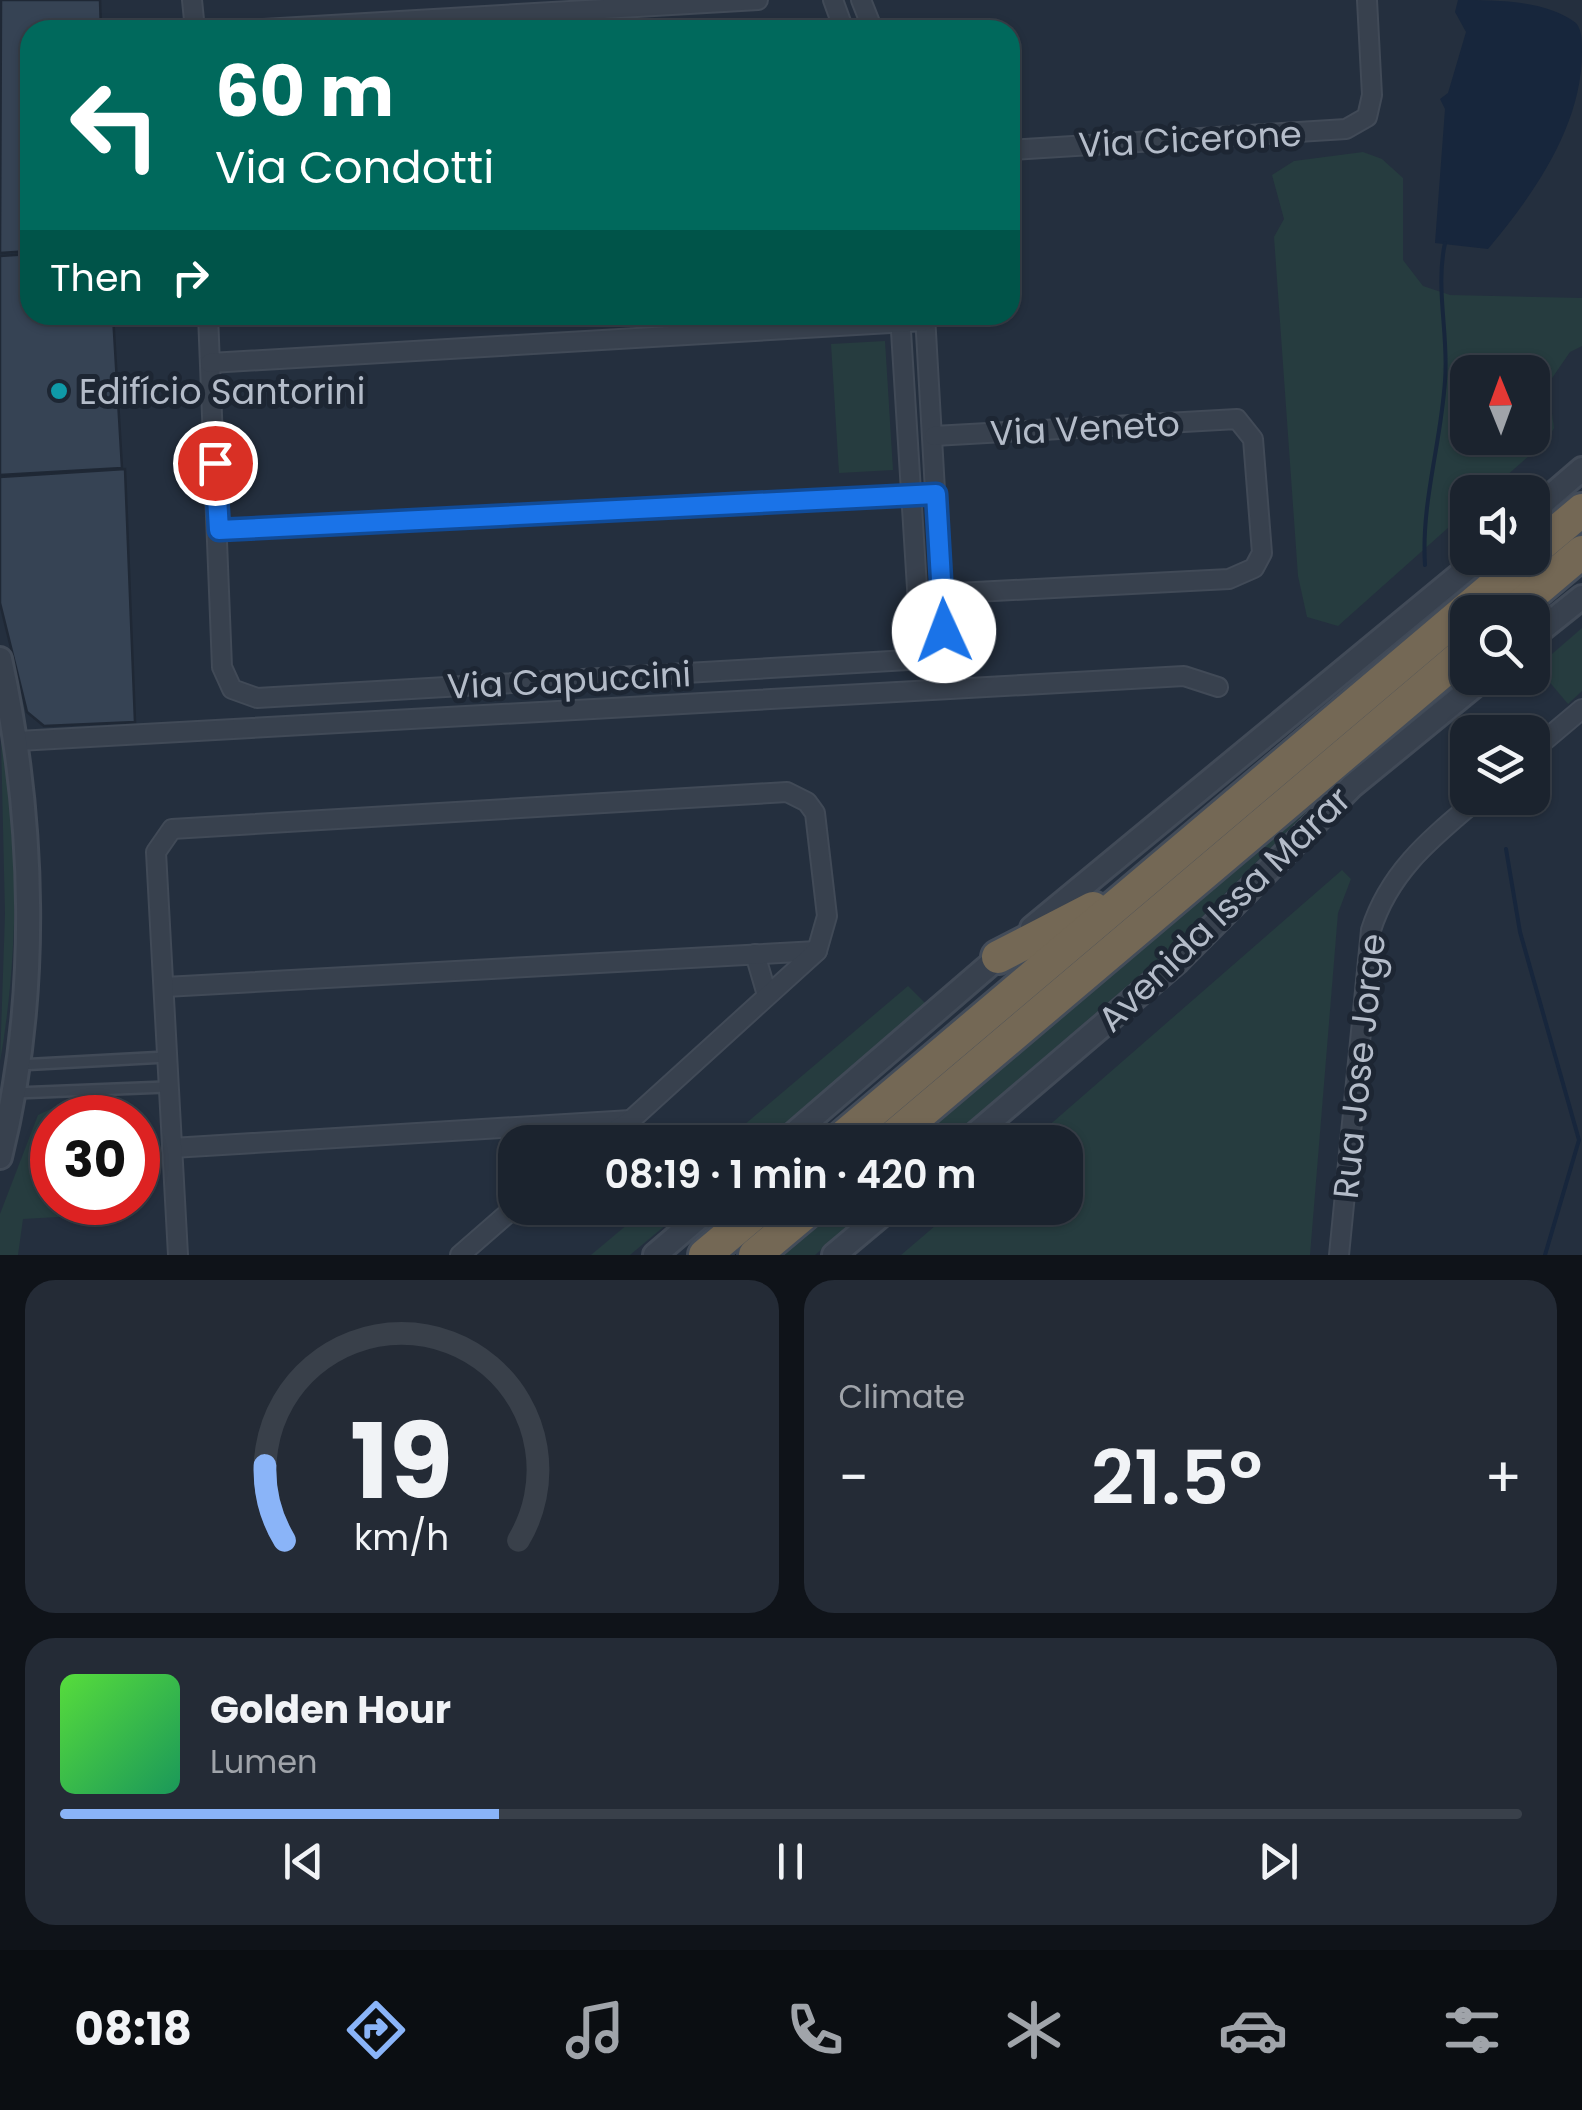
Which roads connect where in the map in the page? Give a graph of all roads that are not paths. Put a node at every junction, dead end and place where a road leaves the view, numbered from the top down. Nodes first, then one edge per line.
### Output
1 (758, 0) edge
2 (1367, 0) edge
3 (415, 20) edge
4 (1020, 149) edge
5 (208, 325) edge
6 (806, 325) edge
7 (900, 325) edge
8 (926, 325) edge
9 (210, 363) junction
10 (934, 436) junction
11 (1582, 469) edge
12 (912, 494) junction
13 (936, 494) junction
14 (1550, 497) edge
15 (1582, 510) edge
16 (219, 530) junction
17 (1550, 537) edge
18 (1582, 552) edge
19 (1460, 575) edge
20 (1506, 575) edge
21 (942, 594) junction
22 (918, 595) junction
23 (1531, 595) edge
24 (1582, 596) edge
25 (1550, 622) edge
26 (0, 660) edge
27 (908, 660) junction
28 (1450, 665) edge
29 (1218, 687) dead end
30 (1463, 695) edge
31 (1582, 708) edge
32 (1550, 736) edge
33 (18, 741) junction
34 (1460, 815) edge
35 (1145, 880) junction
36 (818, 951) junction
37 (756, 954) junction
38 (998, 957) junction
39 (166, 987) junction
40 (767, 995) junction
41 (166, 1057) junction
42 (19, 1065) junction
43 (166, 1087) junction
44 (16, 1093) junction
45 (630, 1120) junction
46 (604, 1125) edge
47 (622, 1125) edge
48 (804, 1125) edge
49 (857, 1125) edge
50 (907, 1125) edge
51 (986, 1125) edge
52 (498, 1136) edge
53 (172, 1148) junction
54 (0, 1157) edge
55 (498, 1222) edge
56 (690, 1225) edge
57 (741, 1225) edge
58 (791, 1225) edge
59 (870, 1225) edge
60 (178, 1255) edge
61 (460, 1255) edge
62 (655, 1255) edge
63 (705, 1255) edge
64 (755, 1255) edge
65 (834, 1255) edge
66 (1339, 1255) edge

1 - 3 street
2 - 4 street, Via Cicerone
5 - 9 street
6 - 9 street
7 - 12 street
8 - 10 street
9 - 16 street
10 - 13 street
10 - 21 street, Via Veneto
11 - 14 street
12 - 13 street
12 - 16 street
12 - 22 street
13 - 21 street
15 - 17 highway
16 - 27 street, Via Capuccini
18 - 23 highway
19 - 38 street
20 - 35 highway
21 - 22 street
21 - 27 street
22 - 27 street
24 - 25 street
26 - 33 street
28 - 50 highway
29 - 33 street
30 - 51 street, Avenida Issa Marar
31 - 32 street
33 - 42 street
34 - 66 street, Rua Jose Jorge
35 - 38 highway
35 - 49 highway
36 - 37 street
36 - 39 street
36 - 40 street
37 - 39 street
37 - 40 street
38 - 48 street
39 - 41 street
40 - 45 street
41 - 42 lane
41 - 43 street
42 - 44 street
43 - 44 lane
43 - 53 street
44 - 54 street
45 - 46 street
45 - 47 street
52 - 53 street
53 - 60 street
55 - 61 street
56 - 62 street
57 - 63 highway
58 - 64 highway
59 - 65 street

